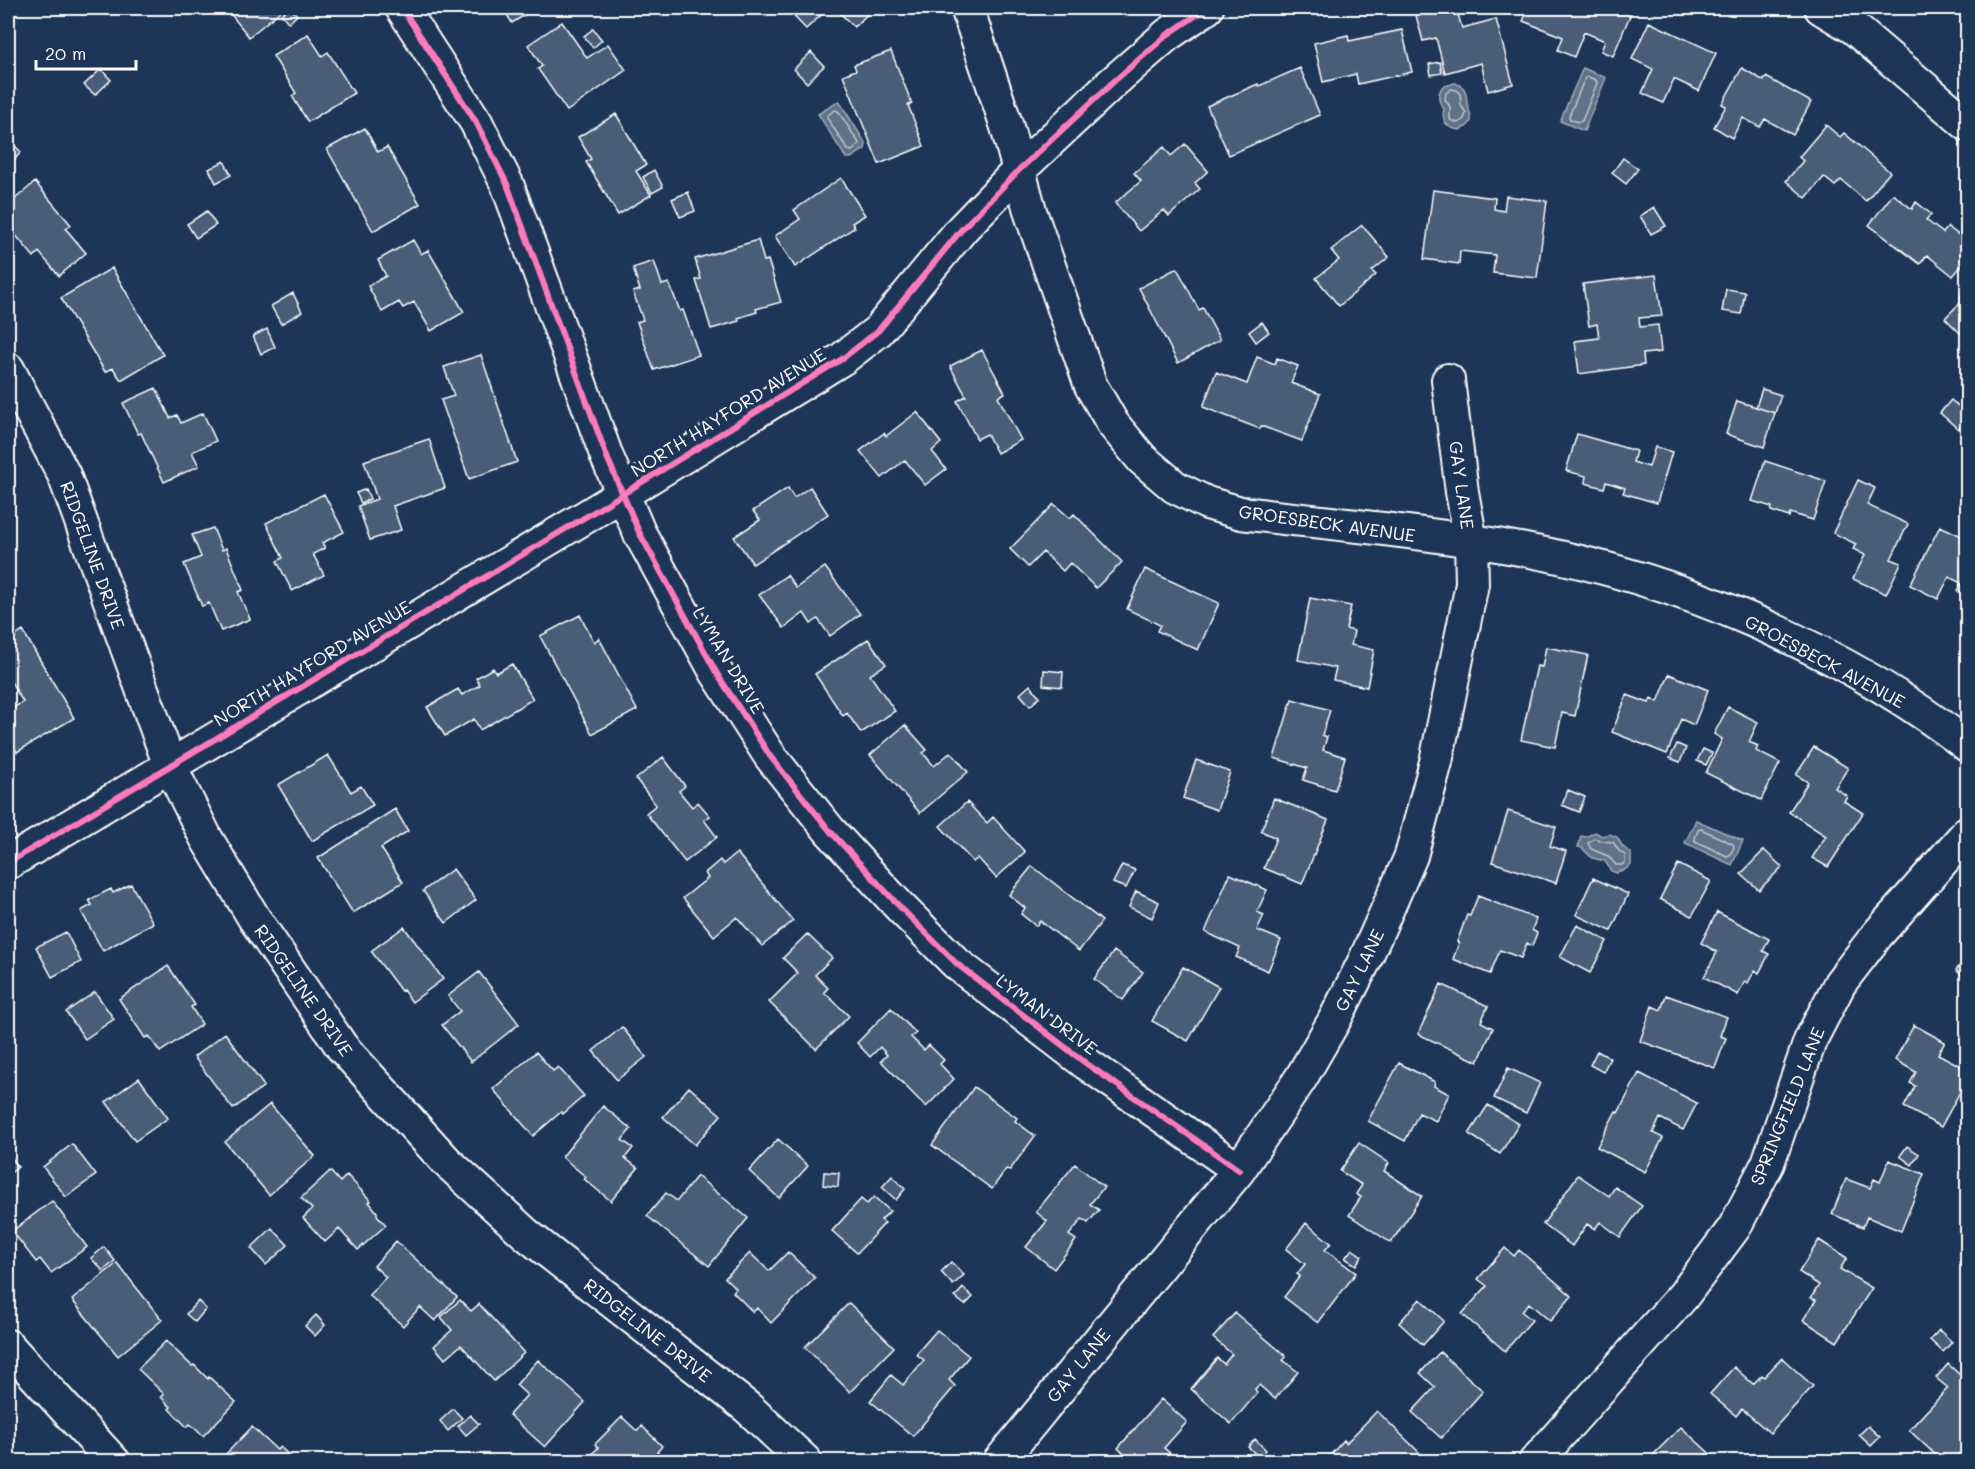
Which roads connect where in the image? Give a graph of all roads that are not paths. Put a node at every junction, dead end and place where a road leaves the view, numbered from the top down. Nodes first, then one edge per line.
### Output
1 (402, 8) edge
2 (967, 8) edge
3 (1207, 8) edge
4 (1821, 8) edge
5 (1968, 125) edge
6 (1019, 170) junction
7 (8, 369) edge
8 (1448, 380) dead end
9 (623, 494) junction
10 (1471, 542) junction
11 (1968, 746) edge
12 (170, 766) junction
13 (1968, 832) edge
14 (8, 863) edge
15 (1239, 1170) junction
16 (8, 1346) edge
17 (114, 1461) edge
18 (806, 1461) edge
19 (999, 1461) edge
20 (1535, 1461) edge

1 - 9 street, LYMAN DRIVE
2 - 6 street, GROESBECK AVENUE
3 - 6 street, NORTH HAYFORD AVENUE
4 - 5 street
6 - 9 street, NORTH HAYFORD AVENUE
6 - 10 street, GROESBECK AVENUE
7 - 12 street, RIDGELINE DRIVE
8 - 10 street, GAY LANE
9 - 12 street, NORTH HAYFORD AVENUE
9 - 15 street, LYMAN DRIVE
10 - 11 street, GROESBECK AVENUE
10 - 15 street, GAY LANE
12 - 14 street, NORTH HAYFORD AVENUE
12 - 18 street, RIDGELINE DRIVE
13 - 20 street, SPRINGFIELD LANE
15 - 19 street, GAY LANE
16 - 17 street

